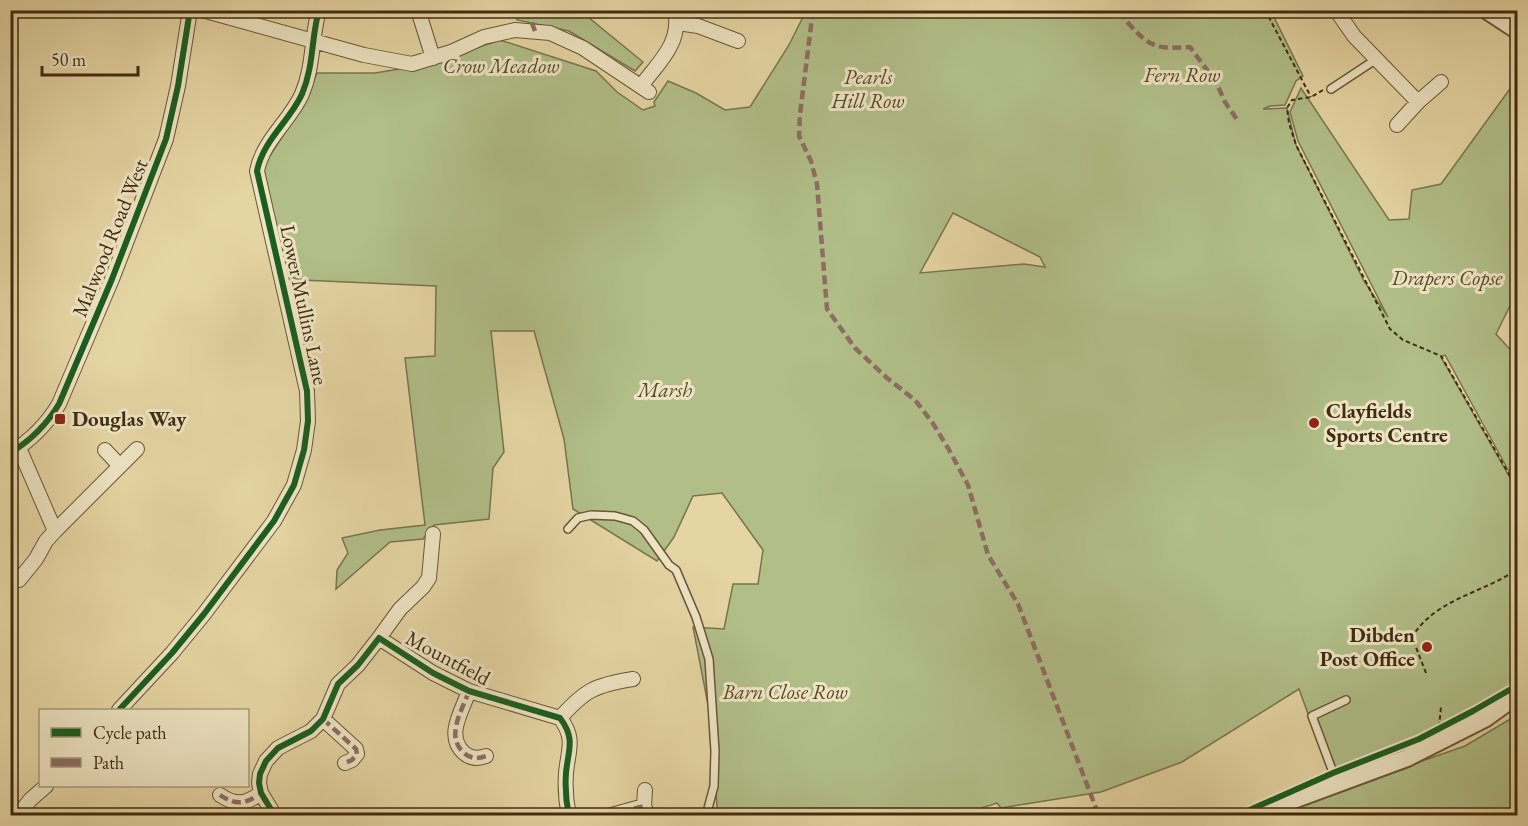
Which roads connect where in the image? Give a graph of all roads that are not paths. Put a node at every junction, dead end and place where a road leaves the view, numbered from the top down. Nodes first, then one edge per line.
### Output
1 (190, 10) edge
2 (202, 10) edge
3 (319, 10) edge
4 (418, 10) edge
5 (1336, 10) edge
6 (1488, 11) edge
7 (677, 17) edge
8 (1518, 31) edge
9 (314, 41) junction
10 (738, 41) dead end
11 (433, 58) junction
12 (1375, 60) junction
13 (1441, 82) dead end
14 (1330, 89) road end
15 (1418, 102) junction
16 (1397, 125) dead end
17 (137, 449) dead end
18 (105, 450) dead end
19 (15, 451) edge
20 (120, 466) junction
21 (568, 529) dead end
22 (55, 531) junction
23 (433, 534) dead end
24 (19, 580) dead end
25 (379, 638) junction
26 (633, 679) dead end
27 (470, 691) junction
28 (1518, 695) edge
29 (1346, 700) dead end
30 (122, 709) edge
31 (560, 718) junction
32 (323, 719) junction
33 (486, 756) dead end
34 (345, 763) dead end
35 (1337, 783) junction
36 (45, 787) edge
37 (645, 790) dead end
38 (261, 793) junction
39 (220, 795) dead end
40 (18, 816) edge
41 (275, 816) edge
42 (569, 816) edge
43 (608, 816) edge
44 (706, 816) edge
45 (1250, 816) edge

1 - 19 street, Malwood Road West
2 - 9 street
3 - 9 street, Lower Mullins Lane
4 - 11 street
5 - 12 street
6 - 8 street
7 - 10 street
7 - 11 street
9 - 11 street
9 - 30 street, Lower Mullins Lane
12 - 14 lane
12 - 15 street
13 - 15 street
15 - 16 street
17 - 20 street
18 - 20 street
19 - 22 street
20 - 22 street
21 - 44 lane
22 - 24 street
23 - 25 street, Mountfield
25 - 27 street, Mountfield
25 - 32 street, Mountfield
26 - 31 street
27 - 31 street, Mountfield
27 - 33 street
28 - 35 street
29 - 35 lane
31 - 42 street
32 - 34 street
32 - 38 street, Mountfield
35 - 45 street
36 - 40 street
37 - 43 street
38 - 39 street
38 - 41 street

